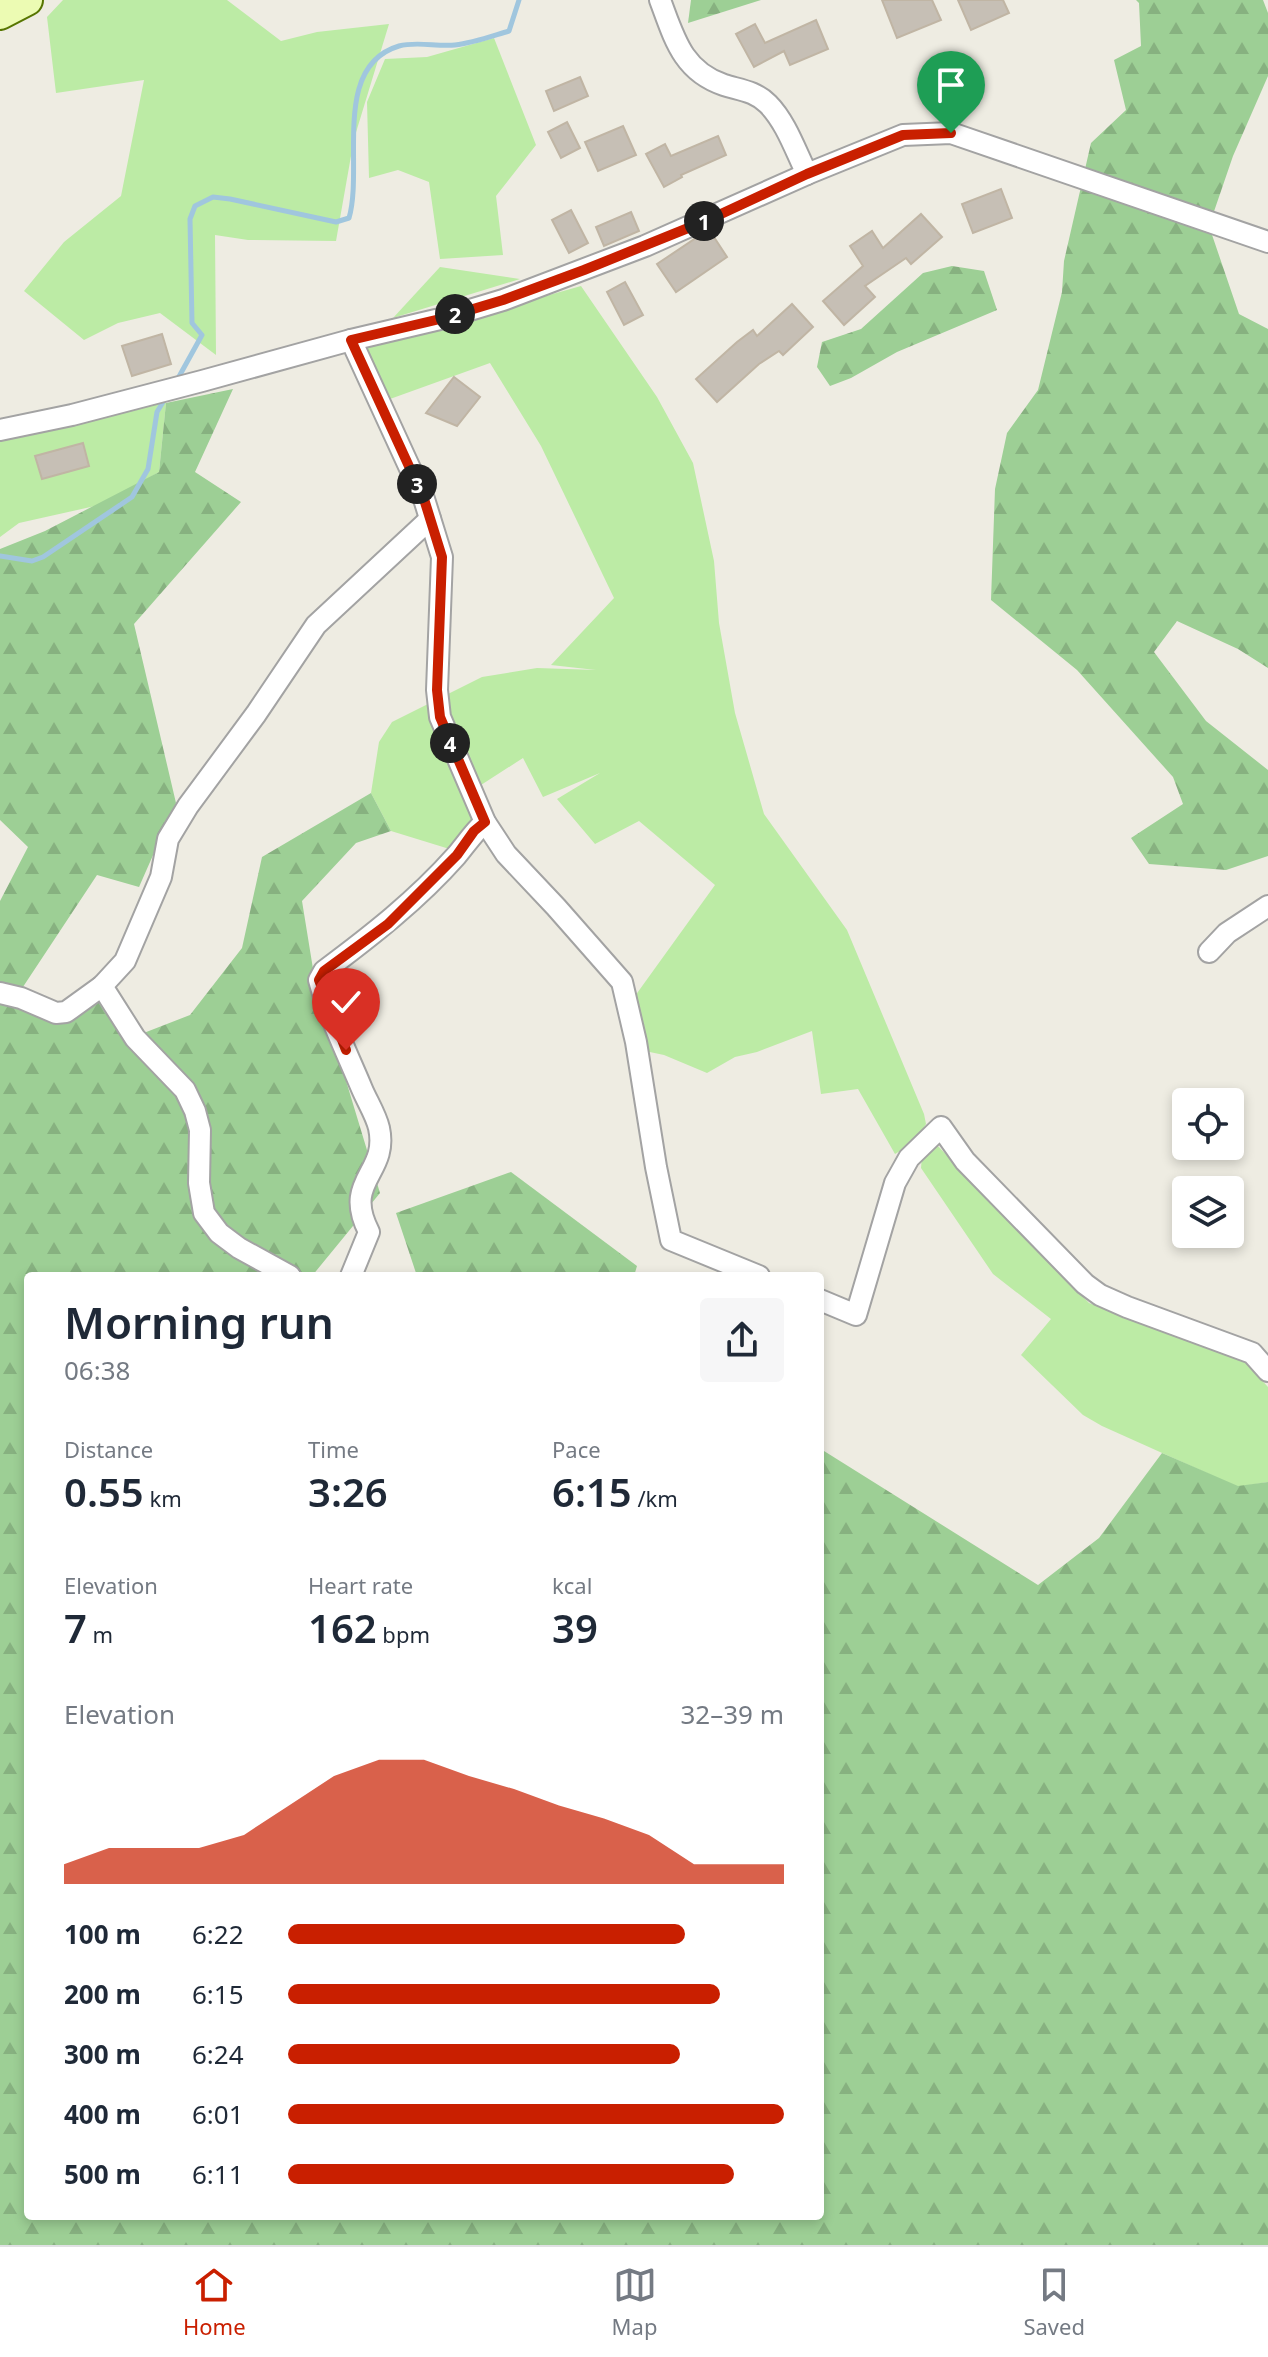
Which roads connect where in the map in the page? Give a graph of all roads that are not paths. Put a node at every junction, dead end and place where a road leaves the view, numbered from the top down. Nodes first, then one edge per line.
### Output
1 (27, 0) edge
2 (660, 0) edge
3 (0, 14) edge
4 (807, 174) junction
5 (1268, 242) edge
6 (351, 340) junction
7 (0, 430) edge
8 (430, 519) junction
9 (485, 822) junction
10 (1268, 906) edge
11 (1209, 952) dead end
12 (102, 986) junction
13 (0, 993) edge
14 (283, 1272) edge
15 (353, 1272) edge
16 (749, 1272) edge
17 (824, 1302) edge
18 (1268, 1371) edge

1 - 3 street
2 - 4 street
4 - 5 street
4 - 6 street
6 - 7 street
6 - 8 street
8 - 9 street
8 - 12 street
9 - 15 street
9 - 16 street
10 - 11 street
12 - 13 street
12 - 14 street
17 - 18 street

